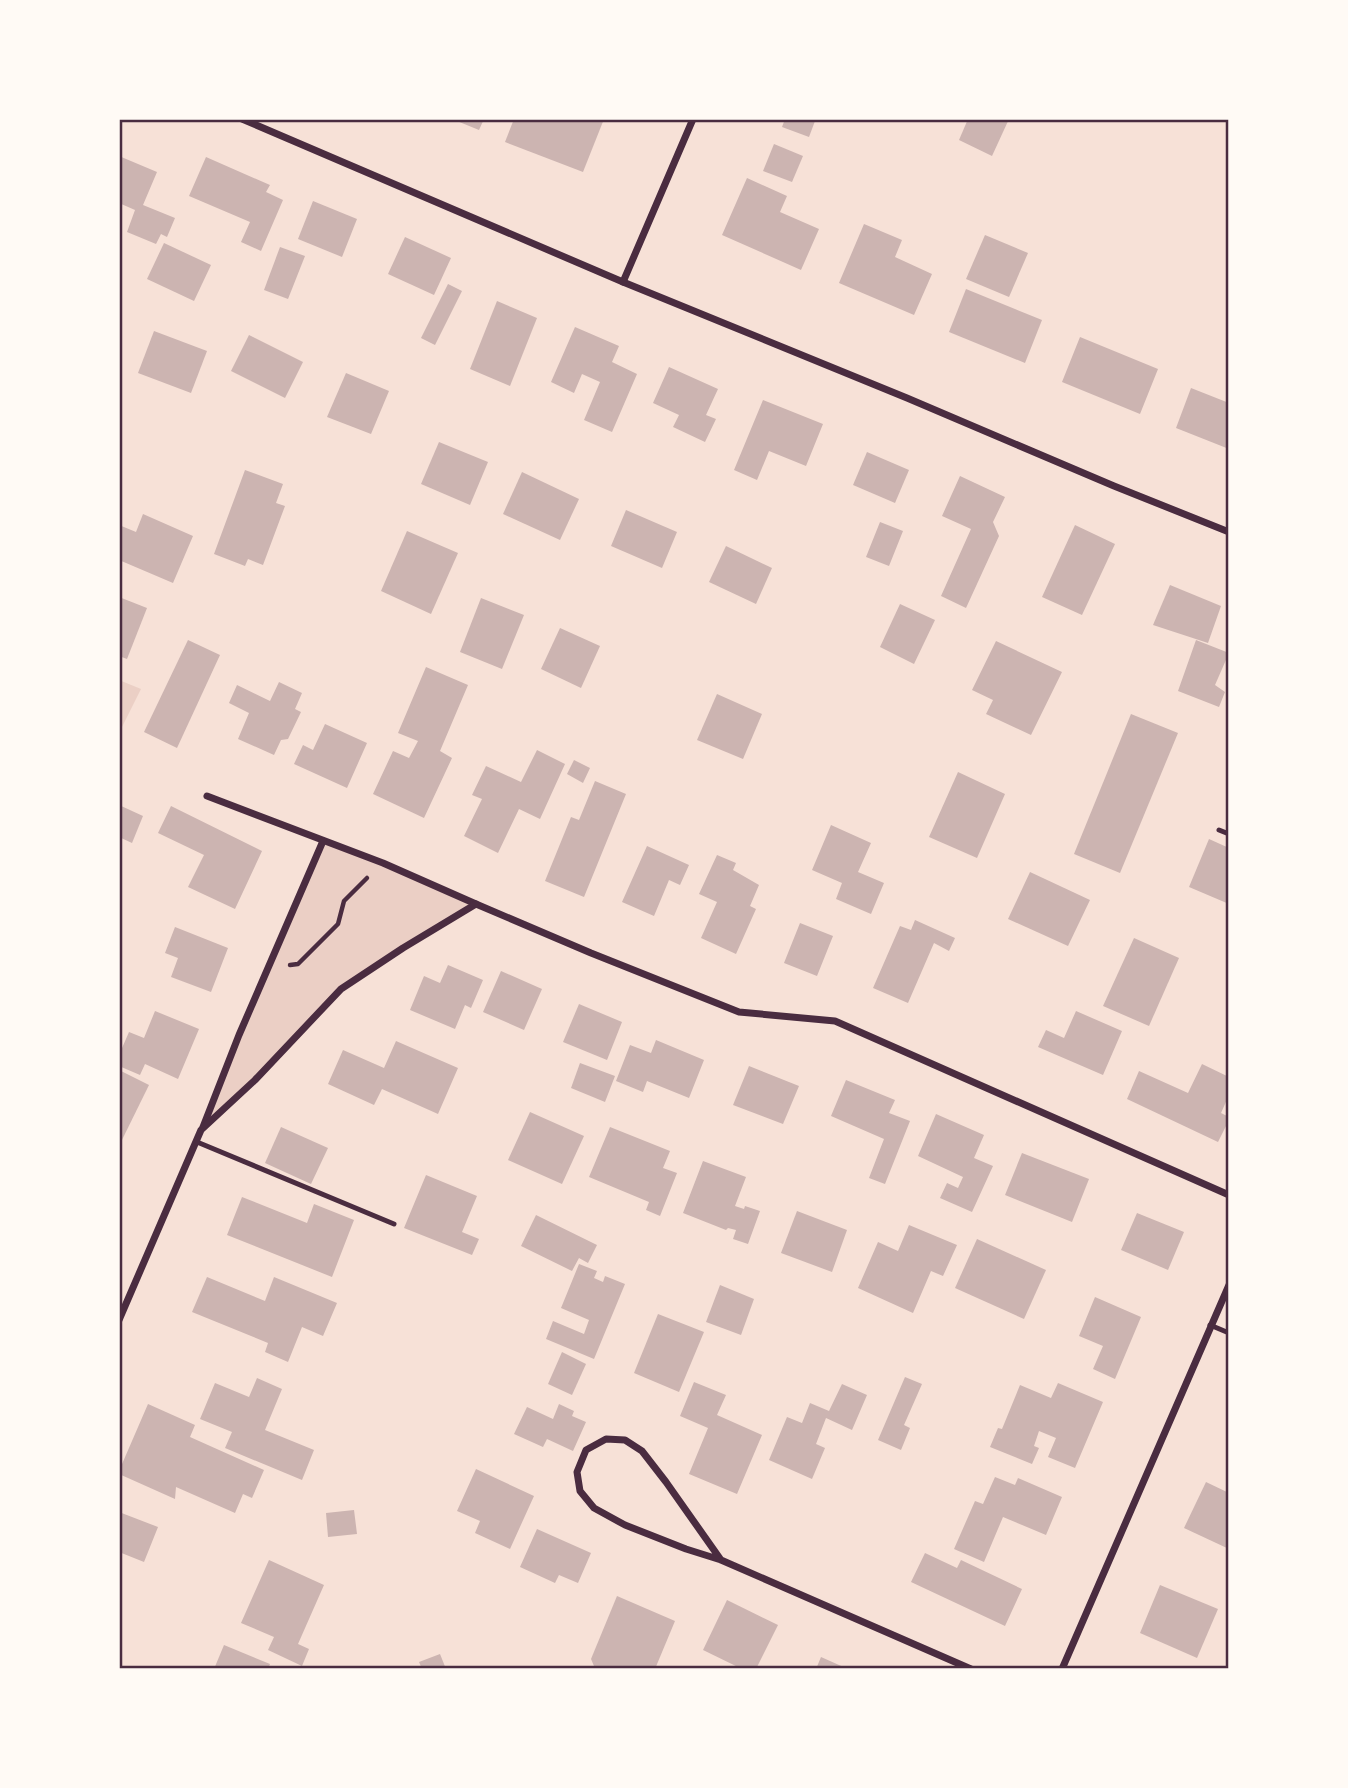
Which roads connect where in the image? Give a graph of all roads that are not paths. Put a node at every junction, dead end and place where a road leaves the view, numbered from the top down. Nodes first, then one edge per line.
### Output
1 (242, 119) edge
2 (693, 119) edge
3 (624, 282) junction
4 (1229, 532) edge
5 (207, 796) dead end
6 (1219, 830) dead end
7 (1229, 834) edge
8 (323, 841) junction
9 (476, 904) junction
10 (201, 1130) junction
11 (197, 1142) junction
12 (1229, 1195) edge
13 (394, 1224) dead end
14 (1229, 1285) edge
15 (119, 1320) edge
16 (1210, 1325) junction
17 (1229, 1333) edge
18 (721, 1560) junction
19 (971, 1669) edge
20 (1062, 1669) edge

1 - 3 street
2 - 3 street
3 - 4 street
5 - 8 street
6 - 7 lane
8 - 9 street
8 - 10 street
9 - 10 street
9 - 12 street
10 - 11 street
11 - 13 lane
11 - 15 street
14 - 16 street
16 - 17 lane
16 - 20 street
18 - 18 street
18 - 19 street

